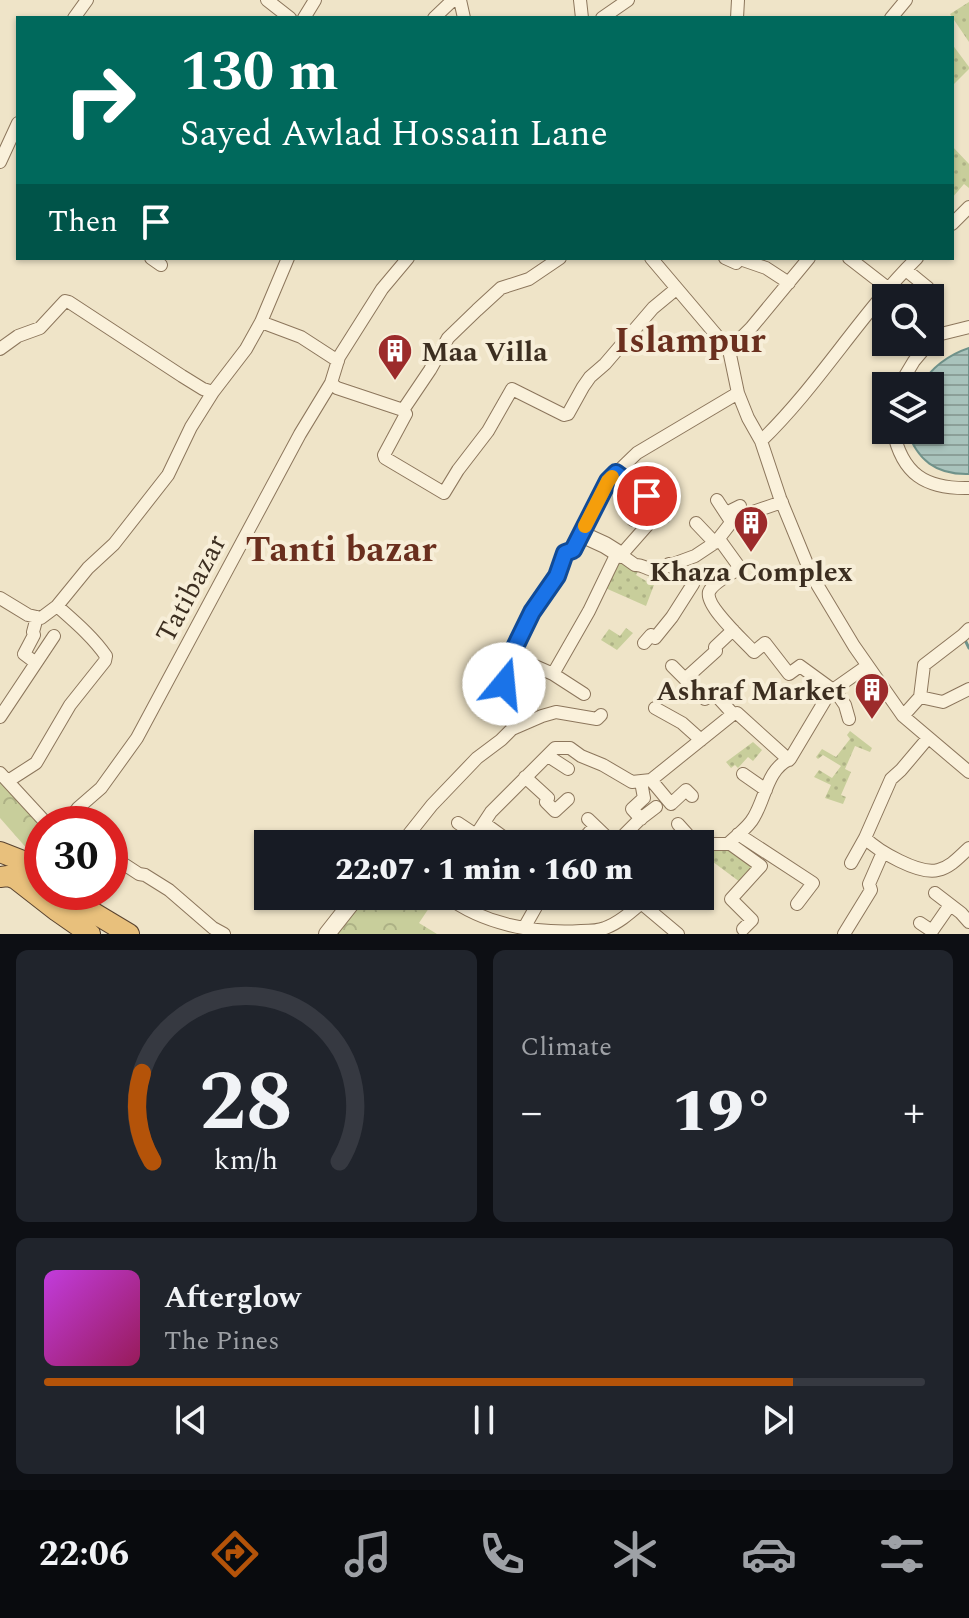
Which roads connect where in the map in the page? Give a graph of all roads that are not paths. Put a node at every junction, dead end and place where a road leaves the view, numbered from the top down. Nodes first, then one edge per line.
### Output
1 (267, 0) edge
2 (475, 0) edge
3 (628, 0) edge
4 (906, 0) edge
5 (460, 7) edge
6 (287, 16) edge
7 (439, 16) edge
8 (605, 16) edge
9 (893, 16) edge
10 (12, 151) edge
11 (0, 162) edge
12 (969, 207) edge
13 (954, 222) edge
14 (287, 260) edge
15 (406, 260) edge
16 (557, 260) edge
17 (653, 260) edge
18 (743, 260) edge
19 (807, 260) edge
20 (852, 260) edge
21 (915, 260) edge
22 (906, 270) junction
23 (789, 283) junction
24 (883, 284) edge
25 (893, 284) edge
26 (923, 284) edge
27 (676, 289) junction
28 (872, 310) edge
29 (261, 322) junction
30 (969, 327) edge
31 (944, 335) edge
32 (0, 349) edge
33 (729, 350) junction
34 (338, 361) junction
35 (331, 383) junction
36 (213, 392) junction
37 (738, 393) junction
38 (403, 410) junction
39 (761, 441) junction
40 (897, 444) edge
41 (616, 473) junction
42 (969, 488) edge
43 (648, 497) junction
44 (717, 500) dead end
45 (782, 502) junction
46 (740, 506) dead end
47 (729, 518) junction
48 (633, 520) dead end
49 (696, 523) dead end
50 (581, 534) junction
51 (717, 541) junction
52 (619, 554) junction
53 (669, 564) junction
54 (1, 599) edge
55 (57, 606) junction
56 (37, 617) junction
57 (733, 630) junction
58 (54, 636) dead end
59 (967, 637) edge
60 (644, 643) dead end
61 (512, 656) junction
62 (36, 663) junction
63 (672, 666) dead end
64 (867, 666) junction
65 (553, 674) junction
66 (685, 679) junction
67 (969, 689) edge
68 (833, 690) junction
69 (584, 694) dead end
70 (920, 697) junction
71 (655, 708) dead end
72 (733, 714) junction
73 (601, 715) dead end
74 (903, 716) junction
75 (0, 717) edge
76 (849, 719) dead end
77 (512, 729) junction
78 (928, 738) junction
79 (701, 740) junction
80 (549, 755) junction
81 (789, 760) junction
82 (568, 768) dead end
83 (969, 772) edge
84 (743, 774) dead end
85 (4, 777) edge
86 (525, 777) junction
87 (646, 781) junction
88 (766, 790) junction
89 (692, 796) dead end
90 (568, 799) dead end
91 (31, 806) edge
92 (80, 806) edge
93 (656, 807) dead end
94 (641, 819) junction
95 (458, 823) dead end
96 (484, 823) junction
97 (678, 824) dead end
98 (412, 830) edge
99 (464, 830) edge
100 (479, 830) edge
101 (494, 830) edge
102 (630, 830) edge
103 (683, 830) edge
104 (733, 838) junction
105 (865, 838) junction
106 (714, 842) edge
107 (969, 848) edge
108 (0, 852) edge
109 (883, 852) junction
110 (851, 863) dead end
111 (24, 867) edge
112 (128, 867) edge
113 (935, 893) dead end
114 (969, 900) edge
115 (797, 904) dead end
116 (56, 910) edge
117 (89, 910) edge
118 (346, 910) edge
119 (478, 910) edge
120 (534, 910) edge
121 (632, 910) edge
122 (655, 910) edge
123 (960, 913) edge
124 (920, 923) dead end
125 (524, 928) junction
126 (743, 929) dead end
127 (90, 934) edge
128 (129, 934) edge
129 (224, 934) edge
130 (327, 934) edge
131 (678, 934) edge
132 (844, 934) edge

1 - 6 street
2 - 5 street
3 - 8 street
4 - 9 street
5 - 7 street
10 - 11 street
12 - 13 street
14 - 29 street
15 - 34 street, Tatibazar
16 - 38 street
17 - 27 street
18 - 23 street
19 - 23 street
20 - 24 street
21 - 22 street
22 - 25 street
22 - 26 street
23 - 33 street
27 - 33 street
27 - 38 street
28 - 39 street
29 - 34 street
29 - 36 street
30 - 31 street
32 - 36 street
33 - 37 street
34 - 35 street, Tatibazar
35 - 38 street
35 - 92 street, Tatibazar
36 - 55 street
37 - 39 street
37 - 41 street
39 - 45 street
40 - 42 street
41 - 43 street
41 - 50 street
43 - 48 street
43 - 52 street
44 - 47 street
45 - 47 street
45 - 64 street
46 - 47 street
47 - 51 street
49 - 51 street
50 - 52 street
50 - 61 street
51 - 53 street
51 - 57 street
52 - 53 street
52 - 65 street
53 - 60 street
54 - 56 street
55 - 56 street
55 - 85 street
56 - 62 street
57 - 66 street
57 - 68 street
58 - 62 street
59 - 70 street
61 - 65 street
61 - 77 street
62 - 75 street
63 - 66 street
64 - 68 street
64 - 74 street
65 - 69 street
66 - 72 street
67 - 70 street
68 - 76 street
68 - 81 street
70 - 74 street
71 - 79 street
72 - 79 street
72 - 81 street
73 - 77 street
74 - 78 street
77 - 98 street
78 - 83 street
78 - 105 street
79 - 87 street
80 - 82 street
80 - 86 street
80 - 87 street
81 - 88 street
84 - 88 street
85 - 91 street
86 - 90 street
86 - 96 street
87 - 89 street
87 - 94 street
88 - 104 street
93 - 94 street
94 - 102 street
95 - 99 street
96 - 100 street
96 - 101 street
97 - 103 street
104 - 106 street
104 - 115 street
104 - 126 street
105 - 109 street
105 - 110 street
107 - 109 street
108 - 111 highway
109 - 132 street
112 - 129 street
113 - 123 street
114 - 123 street
116 - 127 highway
117 - 128 highway
118 - 130 street
119 - 125 street
120 - 125 street
121 - 125 street
122 - 131 street
123 - 124 street

